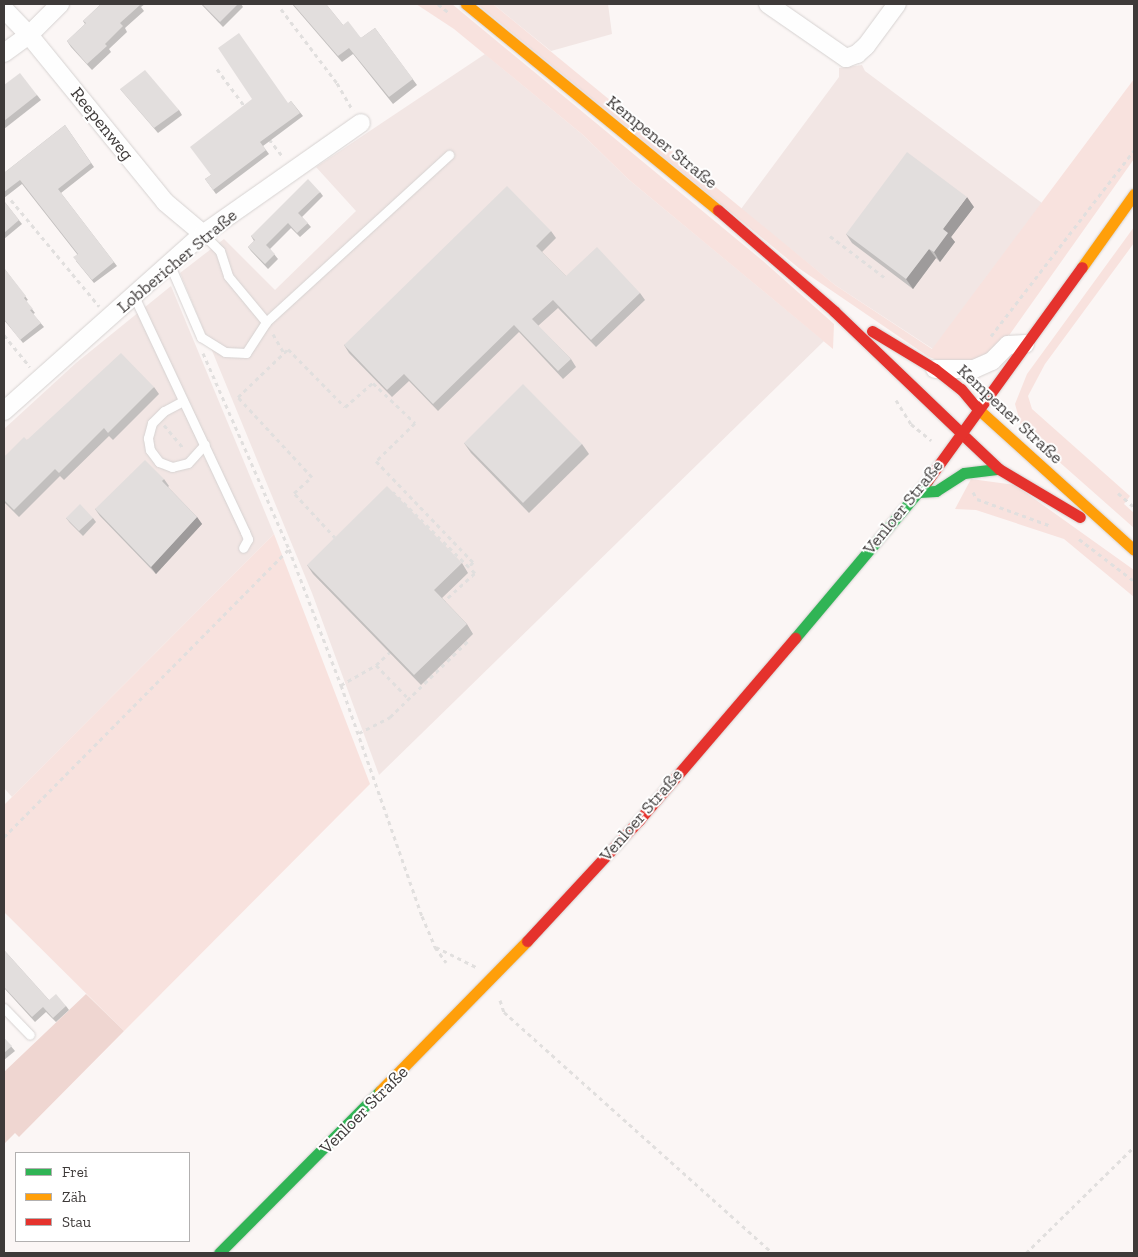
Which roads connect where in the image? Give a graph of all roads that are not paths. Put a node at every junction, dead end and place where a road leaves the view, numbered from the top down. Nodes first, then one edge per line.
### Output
1 (60, 4) edge
2 (466, 4) edge
3 (768, 4) edge
4 (897, 4) edge
5 (4, 9) edge
6 (29, 35) junction
7 (4, 53) edge
8 (361, 123) road end
9 (449, 155) dead end
10 (1134, 194) edge
11 (203, 234) junction
12 (169, 263) junction
13 (134, 296) junction
14 (834, 310) junction
15 (266, 322) junction
16 (1025, 344) junction
17 (935, 369) junction
18 (183, 400) junction
19 (978, 409) junction
20 (4, 411) edge
21 (961, 433) junction
22 (205, 444) junction
23 (999, 469) junction
24 (919, 492) junction
25 (1125, 542) junction
26 (243, 548) dead end
27 (1134, 550) edge
28 (4, 1008) edge
29 (30, 1035) dead end
30 (220, 1253) edge

1 - 6 street
2 - 14 main road, Kempener Straße
3 - 4 street
5 - 6 street, Reepenweg
6 - 7 street
6 - 11 street, Reepenweg
8 - 11 street, Lobbericher Straße
9 - 15 lane
10 - 16 main road, Venloer Straße
11 - 12 street, Lobbericher Straße
11 - 15 lane
12 - 13 street, Lobbericher Straße
12 - 15 lane
13 - 18 lane
13 - 20 street, Lobbericher Straße
14 - 17 main road, Kempener Straße
14 - 21 main road, Kempener Straße
16 - 17 street
16 - 19 main road, Venloer Straße
17 - 19 main road, Kempener Straße
18 - 22 lane
18 - 22 lane
19 - 21 main road, Venloer Straße
19 - 25 main road, Kempener Straße
21 - 23 main road, Kempener Straße
21 - 24 main road, Venloer Straße
22 - 26 lane
23 - 24 main road
23 - 25 main road, Kempener Straße
24 - 30 main road, Venloer Straße
25 - 27 main road, Kempener Straße
28 - 29 lane

